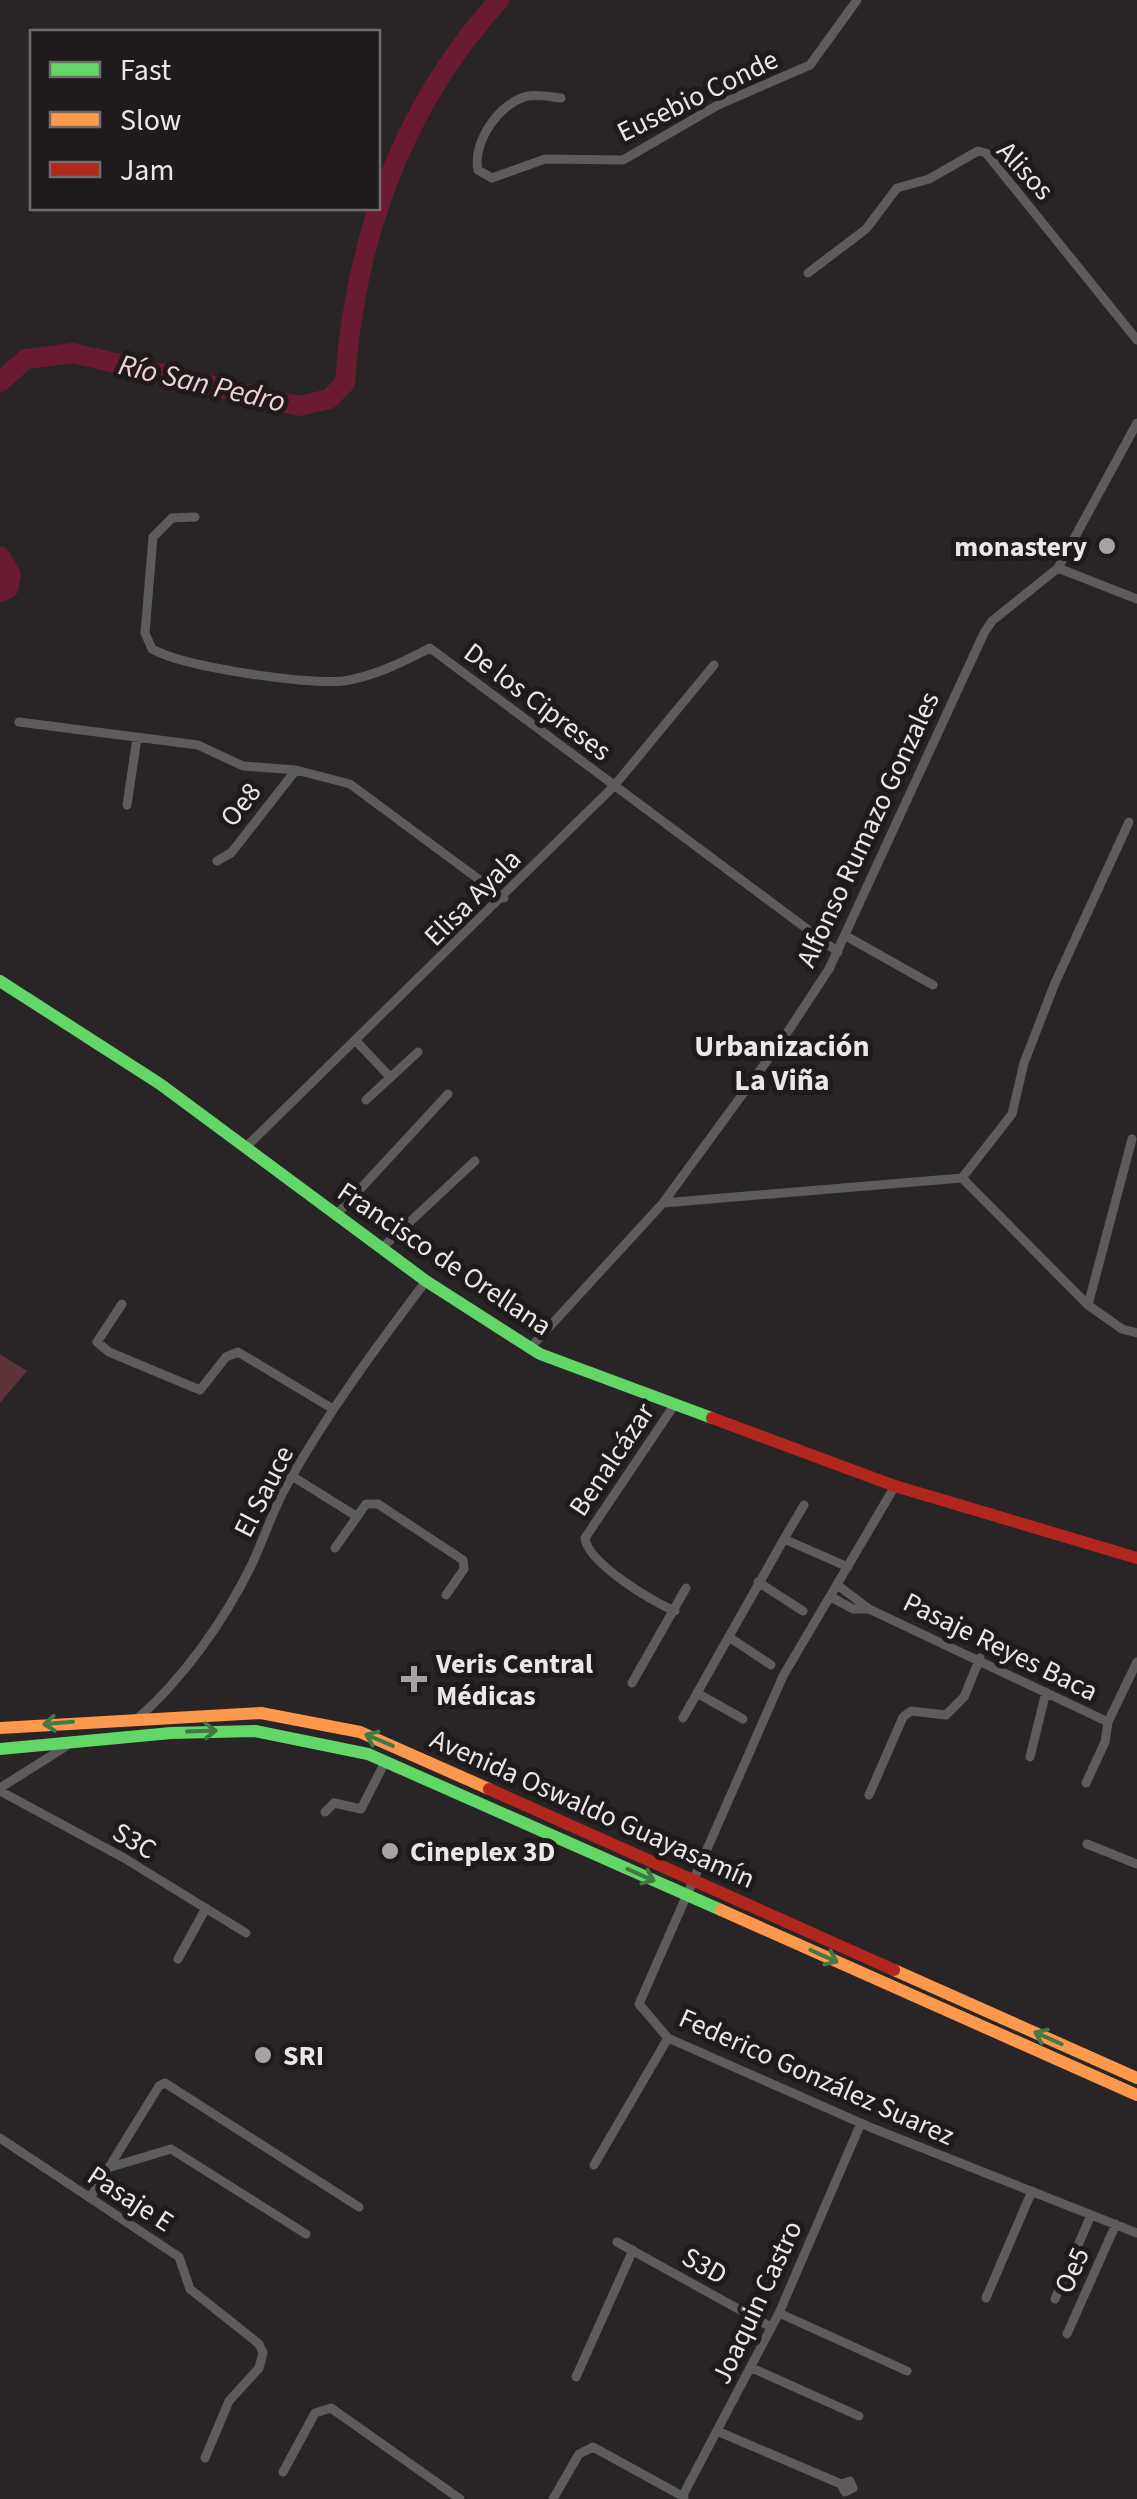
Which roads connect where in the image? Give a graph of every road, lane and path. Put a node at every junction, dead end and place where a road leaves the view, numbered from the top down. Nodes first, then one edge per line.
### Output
1 (858, 0) edge
2 (560, 98) dead end
3 (808, 273) dead end
4 (1137, 340) edge
5 (1137, 424) edge
6 (195, 517) dead end
7 (1058, 568) junction
8 (1137, 599) edge
9 (714, 665) dead end
10 (19, 722) dead end
11 (137, 738) junction
12 (296, 770) junction
13 (614, 786) junction
14 (127, 805) dead end
15 (1129, 822) dead end
16 (217, 862) dead end
17 (504, 898) junction
18 (846, 936) junction
19 (838, 952) junction
20 (0, 982) edge
21 (933, 985) dead end
22 (357, 1042) junction
23 (418, 1052) dead end
24 (390, 1077) junction
25 (448, 1094) dead end
26 (366, 1100) dead end
27 (1132, 1138) dead end
28 (247, 1146) junction
29 (475, 1161) dead end
30 (962, 1178) junction
31 (662, 1203) junction
32 (338, 1214) junction
33 (384, 1246) junction
34 (426, 1281) junction
35 (122, 1304) dead end
36 (1088, 1305) junction
37 (1137, 1333) edge
38 (530, 1348) junction
39 (675, 1404) junction
40 (333, 1409) junction
41 (292, 1476) junction
42 (895, 1486) junction
43 (804, 1504) dead end
44 (356, 1516) junction
45 (784, 1539) junction
46 (334, 1548) dead end
47 (1137, 1558) edge
48 (848, 1567) junction
49 (758, 1582) junction
50 (838, 1586) junction
51 (686, 1588) dead end
52 (446, 1595) dead end
53 (831, 1598) junction
54 (870, 1609) junction
55 (675, 1611) junction
56 (803, 1611) dead end
57 (728, 1638) junction
58 (980, 1658) junction
59 (1137, 1662) edge
60 (771, 1665) dead end
61 (632, 1682) dead end
62 (696, 1692) junction
63 (1046, 1692) junction
64 (683, 1718) dead end
65 (137, 1719) junction
66 (743, 1719) dead end
67 (1108, 1722) junction
68 (0, 1728) edge
69 (72, 1742) junction
70 (0, 1749) edge
71 (1030, 1757) dead end
72 (385, 1762) junction
73 (1086, 1782) dead end
74 (0, 1789) edge
75 (869, 1795) dead end
76 (325, 1812) dead end
77 (1087, 1844) dead end
78 (1137, 1864) edge
79 (694, 1881) junction
80 (688, 1896) junction
81 (206, 1908) junction
82 (246, 1933) dead end
83 (178, 1959) dead end
84 (668, 2038) junction
85 (1137, 2078) edge
86 (1137, 2095) edge
87 (861, 2123) junction
88 (0, 2138) edge
89 (594, 2164) dead end
90 (110, 2168) junction
91 (1032, 2191) junction
92 (90, 2198) junction
93 (360, 2207) dead end
94 (1092, 2215) junction
95 (1116, 2224) junction
96 (1137, 2233) edge
97 (306, 2234) dead end
98 (617, 2242) dead end
99 (632, 2250) junction
100 (986, 2298) dead end
101 (1055, 2299) dead end
102 (778, 2314) junction
103 (772, 2327) junction
104 (1068, 2334) dead end
105 (752, 2368) junction
106 (908, 2371) dead end
107 (576, 2377) dead end
108 (859, 2416) dead end
109 (717, 2431) junction
110 (206, 2458) dead end
111 (283, 2472) dead end
112 (841, 2484) dead end
113 (684, 2497) edge
114 (453, 2498) edge
115 (554, 2499) edge

1 - 2 street, Eusebio Conde
3 - 4 street, Alisos
5 - 7 street
6 - 13 street, De los Cipreses
7 - 8 street
7 - 18 street, Alfonso Rumazo Gonzales
9 - 13 street, Elisa Ayala
10 - 11 street
11 - 12 street
11 - 14 street
12 - 16 street, Oe8
12 - 17 street
13 - 17 street, Elisa Ayala
13 - 19 street, De los Cipreses
15 - 30 street
17 - 22 street, Elisa Ayala
18 - 19 street, Alfonso Rumazo Gonzales
18 - 21 street
19 - 31 street, Alfonso Rumazo Gonzales
20 - 28 main road, Francisco de Orellana
22 - 24 street
22 - 28 street, Elisa Ayala
23 - 24 street
24 - 26 street
25 - 32 street
27 - 36 street
28 - 32 main road, Francisco de Orellana
29 - 33 street
30 - 31 street
30 - 36 street
31 - 38 street, Alfonso Rumazo Gonzales
32 - 33 main road, Francisco de Orellana
33 - 34 main road, Francisco de Orellana
34 - 38 main road, Francisco de Orellana
34 - 40 street, El Sauce
35 - 40 street
36 - 37 street
38 - 39 main road, Francisco de Orellana
39 - 42 main road, Francisco de Orellana
39 - 55 street, Benalcázar
40 - 41 street, El Sauce
41 - 44 street
41 - 65 street, El Sauce
42 - 47 main road, Francisco de Orellana
42 - 48 street, Federico González Suarez
43 - 45 street
44 - 46 street
44 - 52 street
45 - 48 street
45 - 49 street
48 - 50 street, Federico González Suarez
49 - 56 street
49 - 57 street
50 - 53 street, Federico González Suarez
50 - 54 street, Pasaje Reyes Baca
51 - 55 street
53 - 54 street, Pasaje Reyes Baca
53 - 79 street, Federico González Suarez
54 - 58 street, Pasaje Reyes Baca
55 - 61 street
57 - 60 street
57 - 62 street
58 - 63 street, Pasaje Reyes Baca
58 - 75 street
59 - 67 street
62 - 64 street
62 - 66 street
63 - 67 street, Pasaje Reyes Baca
63 - 71 street
65 -> 68 main road, Avenida Oswaldo Guayasamín
79 -> 65 main road, Avenida Oswaldo Guayasamín
67 - 73 street, Pasaje Reyes Baca
69 - 70 main road, Avenida Oswaldo Guayasamín
69 -> 72 main road, Avenida Oswaldo Guayasamín
69 - 74 street
72 - 76 street
72 -> 80 main road, Avenida Oswaldo Guayasamín
74 - 81 street, S3C
77 - 78 street
79 - 80 street, Federico González Suarez
85 -> 79 main road, Avenida Oswaldo Guayasamín
80 - 84 street, Federico González Suarez
80 -> 86 main road, Avenida Oswaldo Guayasamín
81 - 82 street, S3C
81 - 83 street
84 - 87 street, Federico González Suarez
84 - 89 street
87 - 91 street, Federico González Suarez
87 - 102 street, Joaquin Castro
88 - 92 street, Pasaje E
90 - 92 street
90 - 93 street
90 - 97 street
91 - 94 street, Federico González Suarez
91 - 100 street
92 - 110 street, Pasaje E
94 - 95 street, Federico González Suarez
94 - 101 street
95 - 96 street, Federico González Suarez
95 - 104 street, Oe5
98 - 99 street, S3D
99 - 103 street, S3D
99 - 107 street
102 - 103 street, Joaquin Castro
102 - 106 street
103 - 105 street, Joaquin Castro
105 - 108 street
105 - 109 street, Joaquin Castro
109 - 112 street
109 - 113 street, Joaquin Castro
111 - 114 street
113 - 115 street

